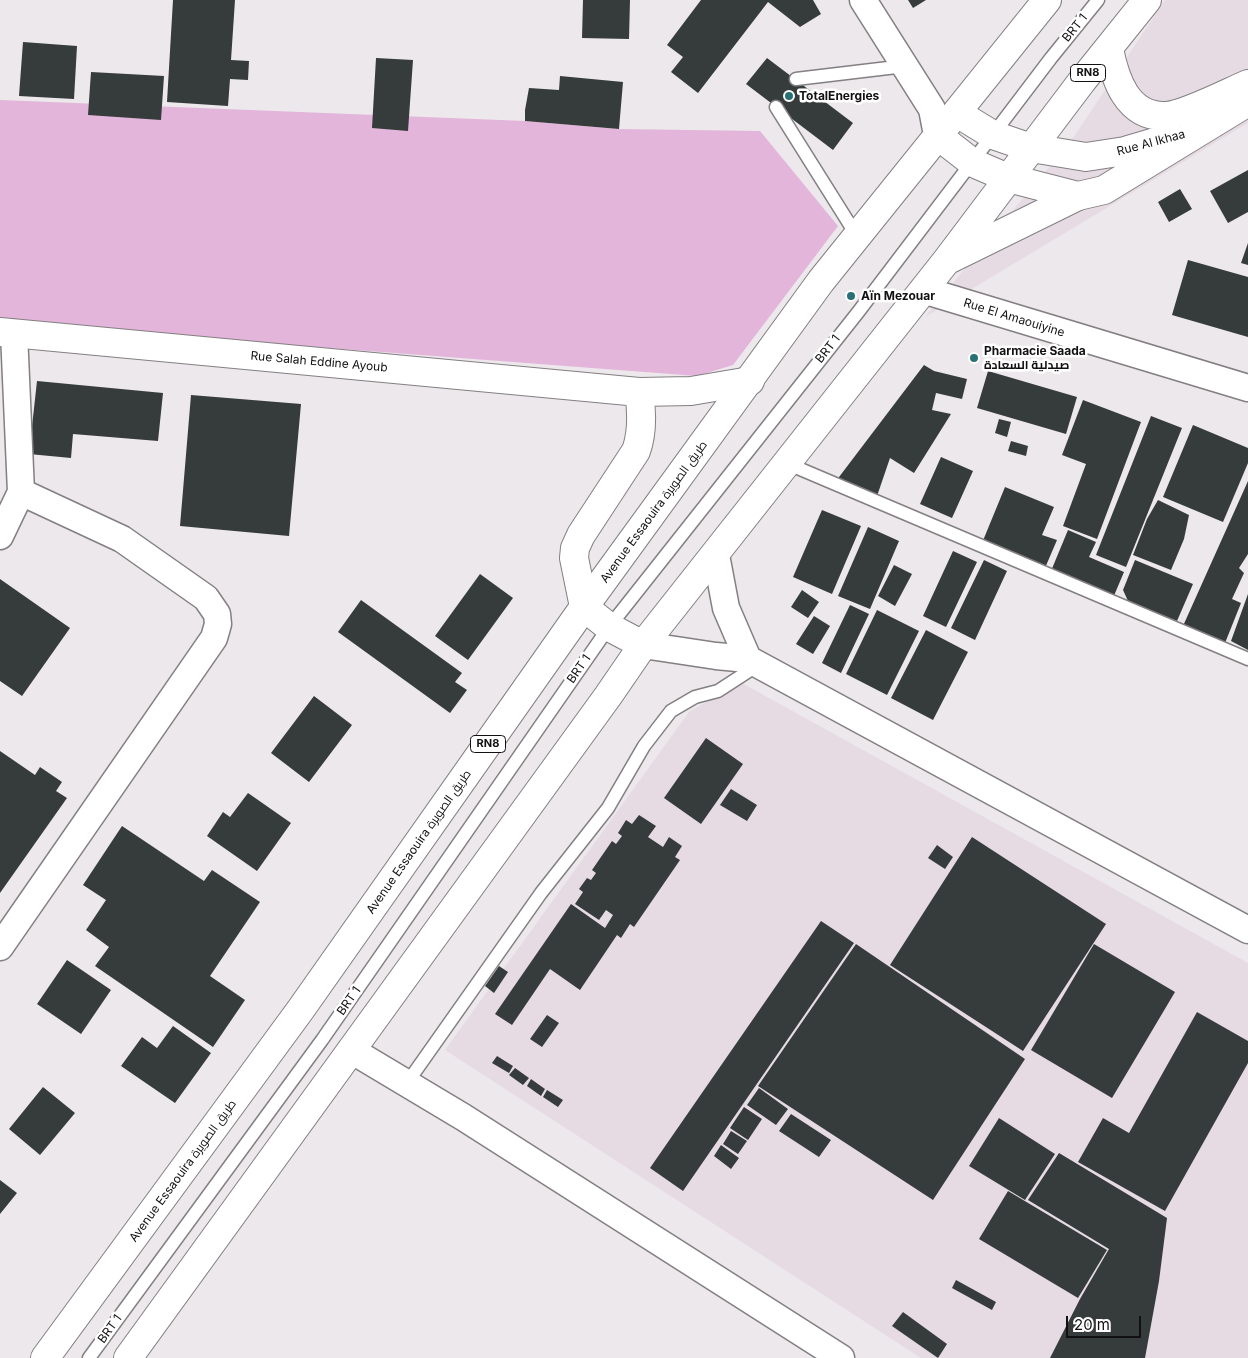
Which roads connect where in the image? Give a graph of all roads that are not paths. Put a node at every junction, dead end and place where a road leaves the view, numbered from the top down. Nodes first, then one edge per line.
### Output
1 (863, 0) edge
2 (1047, 0) edge
3 (1098, 0) edge
4 (1147, 0) edge
5 (1109, 48) junction
6 (905, 66) junction
7 (796, 79) dead end
8 (1248, 84) edge
9 (1248, 102) edge
10 (776, 107) dead end
11 (942, 119) junction
12 (1203, 128) junction
13 (994, 135) junction
14 (1031, 148) junction
15 (972, 163) junction
16 (1008, 178) junction
17 (1078, 196) junction
18 (857, 236) junction
19 (947, 260) junction
20 (923, 290) junction
21 (7, 333) edge
22 (750, 381) junction
23 (1248, 388) edge
24 (639, 392) junction
25 (786, 463) junction
26 (21, 492) junction
27 (0, 536) edge
28 (716, 555) junction
29 (584, 608) junction
30 (609, 627) junction
31 (644, 645) junction
32 (1248, 659) edge
33 (753, 662) junction
34 (1248, 930) edge
35 (0, 947) edge
36 (351, 1050) junction
37 (407, 1083) junction
38 (46, 1358) edge
39 (89, 1358) edge
40 (128, 1358) edge
41 (841, 1358) edge

1 - 6 street
2 - 11 main road, Avenue Essaouira طريق الصويرة / RN8
3 - 13 lane, BRT 1
4 - 5 main road, RN8
5 - 8 main road
5 - 14 main road, RN8
6 - 7 lane
6 - 11 street
9 - 12 main road, Rue Al Ikhaa
10 - 18 lane
11 - 13 main road, Rue Al Ikhaa
11 - 15 main road
11 - 18 main road, Avenue Essaouira طريق الصويرة / RN8
12 - 14 main road, Rue Al Ikhaa
12 - 17 main road, Rue Al Ikhaa
13 - 14 main road, Rue Al Ikhaa
13 - 15 lane, BRT 1
14 - 16 main road, RN8
15 - 16 main road
15 - 30 lane, BRT 1
16 - 17 main road
16 - 19 main road, RN8
17 - 19 main road
18 - 22 main road, Avenue Essaouira طريق الصويرة / RN8
19 - 20 main road, RN8
20 - 23 street, Rue El Amaouiyine
20 - 25 main road, RN8
21 - 24 main road, Rue Salah Eddine Ayoub
21 - 26 street
22 - 24 main road, Rue Salah Eddine Ayoub
22 - 29 main road, Avenue Essaouira طريق الصويرة / RN8
24 - 29 main road
25 - 28 main road, RN8
25 - 32 lane
26 - 27 street
26 - 35 street
28 - 31 main road, RN8
28 - 33 street
29 - 30 main road
29 - 38 main road, Avenue Essaouira طريق الصويرة / RN8
30 - 31 main road
30 - 39 lane, BRT 1
31 - 33 street
31 - 36 main road, RN8
33 - 34 street
33 - 37 lane
36 - 37 street
36 - 40 main road, RN8
37 - 41 street

